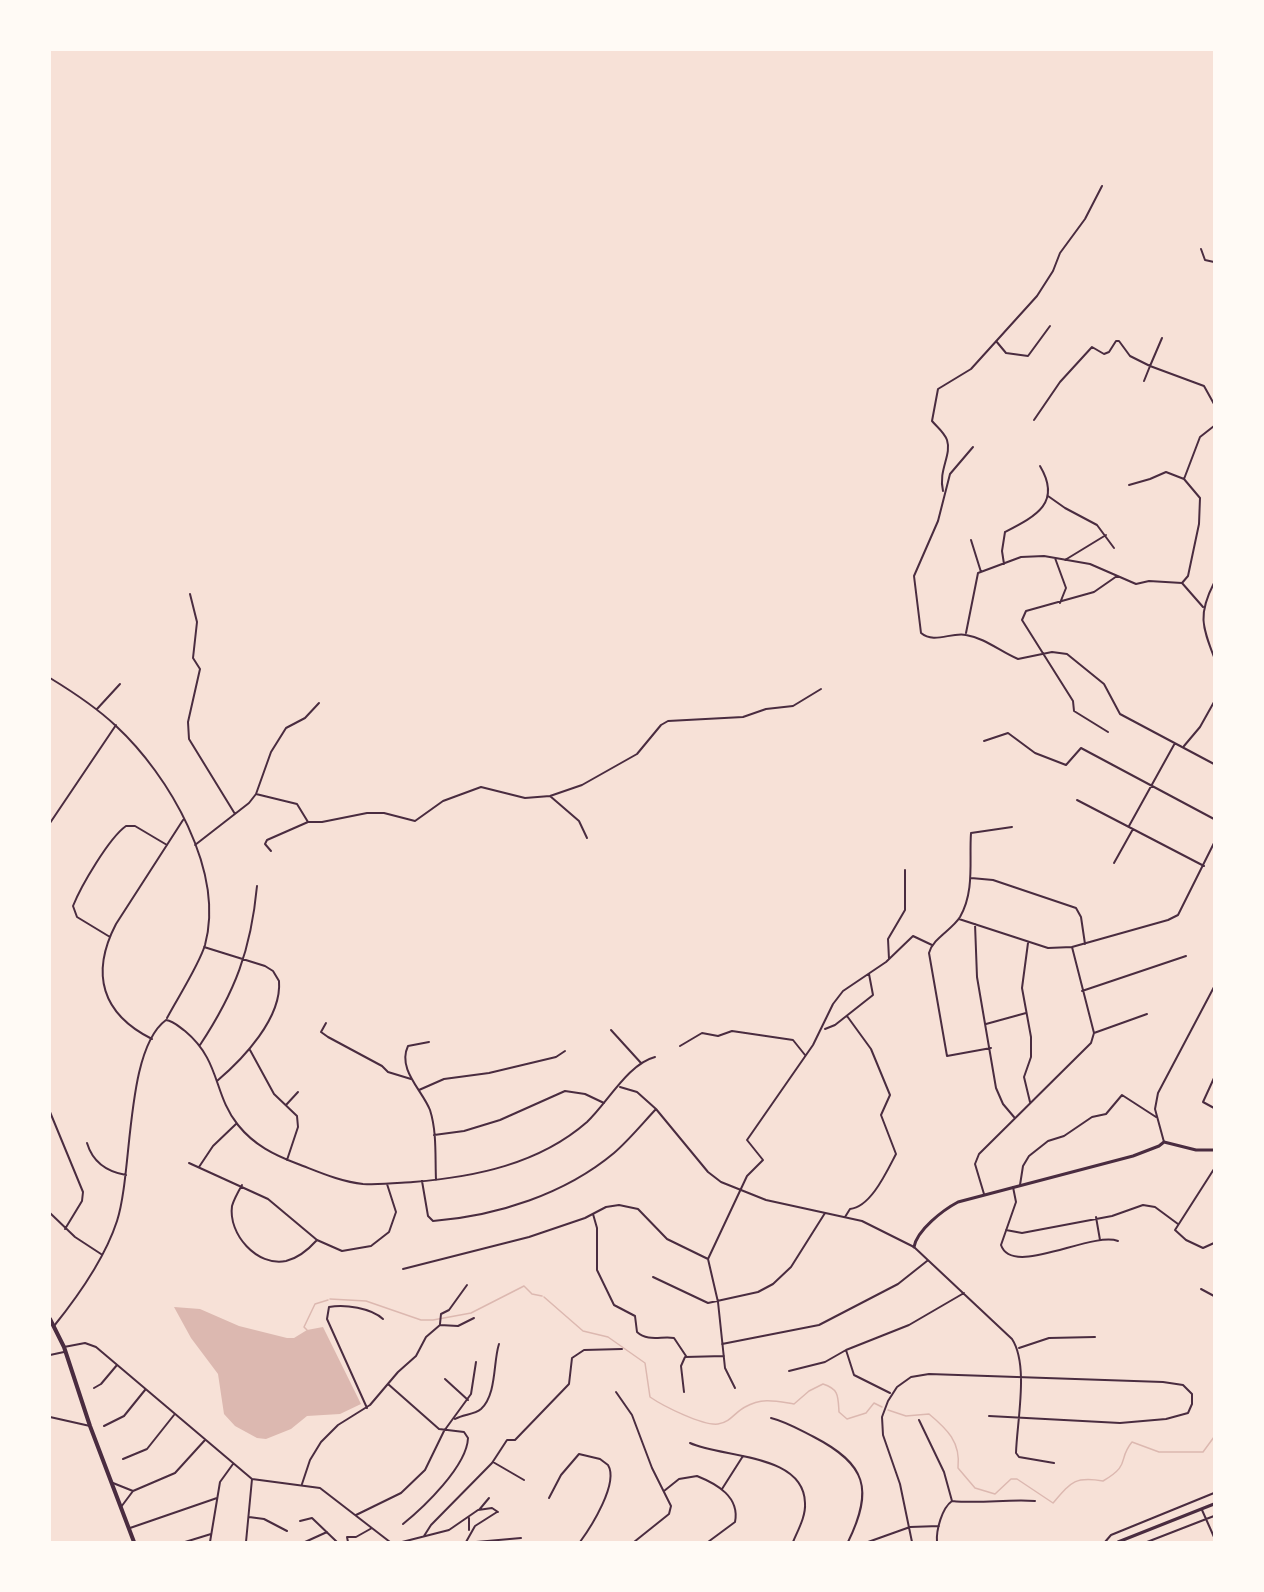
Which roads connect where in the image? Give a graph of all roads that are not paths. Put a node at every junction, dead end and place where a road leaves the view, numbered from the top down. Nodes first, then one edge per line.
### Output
1 (1102, 186) dead end
2 (1201, 249) dead end
3 (1215, 262) edge
4 (1050, 326) dead end
5 (1162, 338) dead end
6 (996, 340) junction
7 (1150, 366) junction
8 (1144, 381) dead end
9 (1215, 404) edge
10 (1034, 420) dead end
11 (1215, 426) edge
12 (973, 447) dead end
13 (1040, 466) dead end
14 (1184, 479) junction
15 (1129, 485) dead end
16 (944, 494) junction
17 (1048, 496) junction
18 (1106, 535) junction
19 (971, 540) dead end
20 (1114, 548) dead end
21 (1055, 558) junction
22 (1065, 560) junction
23 (1004, 564) junction
24 (981, 572) junction
25 (1118, 576) junction
26 (1215, 583) edge
27 (1182, 584) junction
28 (190, 594) dead end
29 (1060, 603) junction
30 (1203, 607) junction
31 (966, 635) junction
32 (1043, 653) junction
33 (1215, 657) edge
34 (50, 678) edge
35 (120, 684) dead end
36 (820, 689) dead end
37 (1215, 702) edge
38 (319, 703) dead end
39 (97, 710) junction
40 (116, 725) junction
41 (1108, 732) dead end
42 (984, 741) dead end
43 (1175, 743) junction
44 (1184, 746) junction
45 (1215, 764) edge
46 (1152, 784) junction
47 (256, 794) junction
48 (550, 796) junction
49 (1077, 800) dead end
50 (235, 814) junction
51 (1215, 819) edge
52 (183, 820) junction
53 (308, 822) junction
54 (50, 823) edge
55 (1129, 826) junction
56 (1012, 827) dead end
57 (1134, 828) junction
58 (586, 838) dead end
59 (1215, 843) edge
60 (167, 845) junction
61 (195, 845) junction
62 (271, 851) dead end
63 (1114, 864) dead end
64 (1204, 866) junction
65 (905, 870) dead end
66 (970, 878) junction
67 (257, 886) dead end
68 (959, 918) junction
69 (975, 924) junction
70 (110, 937) junction
71 (1028, 943) junction
72 (1086, 944) junction
73 (932, 945) junction
74 (204, 947) junction
75 (1072, 947) junction
76 (1186, 956) dead end
77 (245, 959) junction
78 (889, 959) junction
79 (869, 974) junction
80 (1215, 987) edge
81 (1082, 991) junction
82 (1028, 1013) junction
83 (1147, 1014) dead end
84 (847, 1016) junction
85 (166, 1020) junction
86 (326, 1023) dead end
87 (986, 1024) junction
88 (823, 1029) junction
89 (611, 1030) dead end
90 (1094, 1033) junction
91 (152, 1040) junction
92 (429, 1042) dead end
93 (200, 1046) junction
94 (680, 1046) dead end
95 (991, 1048) junction
96 (250, 1050) junction
97 (565, 1051) dead end
98 (805, 1055) junction
99 (655, 1057) dead end
100 (641, 1063) junction
101 (1215, 1078) edge
102 (411, 1079) junction
103 (217, 1081) junction
104 (620, 1087) junction
105 (419, 1090) junction
106 (297, 1092) dead end
107 (1030, 1102) junction
108 (604, 1103) junction
109 (286, 1105) junction
110 (1215, 1107) edge
111 (656, 1109) junction
112 (50, 1112) edge
113 (1156, 1117) junction
114 (1014, 1118) junction
115 (236, 1123) junction
116 (434, 1135) junction
117 (1164, 1142) junction
118 (87, 1143) dead end
119 (1215, 1150) edge
120 (287, 1160) junction
121 (189, 1163) dead end
122 (199, 1167) junction
123 (1215, 1169) edge
124 (126, 1175) junction
125 (436, 1180) junction
126 (422, 1181) junction
127 (387, 1184) junction
128 (242, 1185) junction
129 (1020, 1185) junction
130 (1013, 1187) junction
131 (741, 1190) junction
132 (984, 1194) junction
133 (50, 1213) edge
134 (825, 1213) junction
135 (593, 1214) junction
136 (845, 1217) junction
137 (1096, 1217) junction
138 (1178, 1224) junction
139 (65, 1229) junction
140 (1006, 1230) junction
141 (317, 1240) junction
142 (1100, 1240) junction
143 (1118, 1241) dead end
144 (1215, 1243) edge
145 (914, 1247) junction
146 (102, 1254) junction
147 (708, 1259) junction
148 (927, 1261) junction
149 (403, 1269) dead end
150 (653, 1277) dead end
151 (467, 1285) dead end
152 (1201, 1290) dead end
153 (964, 1293) junction
154 (1215, 1296) edge
155 (718, 1302) junction
156 (474, 1318) dead end
157 (50, 1319) edge
158 (383, 1319) dead end
159 (440, 1324) junction
160 (54, 1326) junction
161 (1095, 1337) dead end
162 (500, 1344) dead end
163 (722, 1344) junction
164 (1018, 1348) junction
165 (65, 1349) junction
166 (622, 1349) dead end
167 (846, 1350) junction
168 (50, 1355) edge
169 (686, 1356) junction
170 (724, 1356) junction
171 (476, 1362) dead end
172 (117, 1365) junction
173 (789, 1371) dead end
174 (1021, 1378) junction
175 (445, 1379) dead end
176 (388, 1384) junction
177 (94, 1388) dead end
178 (735, 1388) dead end
179 (145, 1390) junction
180 (616, 1392) dead end
181 (684, 1392) dead end
182 (891, 1394) junction
183 (468, 1400) junction
184 (367, 1408) junction
185 (174, 1415) junction
186 (989, 1416) dead end
187 (50, 1417) edge
188 (1017, 1417) junction
189 (771, 1418) dead end
190 (919, 1419) dead end
191 (452, 1421) junction
192 (90, 1426) junction
193 (104, 1426) dead end
194 (444, 1431) junction
195 (205, 1440) junction
196 (690, 1443) dead end
197 (743, 1456) junction
198 (123, 1459) dead end
199 (493, 1461) junction
200 (1054, 1463) dead end
201 (233, 1464) junction
202 (252, 1479) junction
203 (524, 1480) dead end
204 (111, 1482) junction
205 (301, 1485) junction
206 (722, 1490) junction
207 (133, 1491) junction
208 (664, 1491) junction
209 (1215, 1493) edge
210 (217, 1498) junction
211 (489, 1498) dead end
212 (549, 1498) dead end
213 (952, 1501) junction
214 (1035, 1501) dead end
215 (1186, 1504) junction
216 (1215, 1504) edge
217 (121, 1507) junction
218 (1201, 1509) junction
219 (479, 1510) junction
220 (1190, 1514) junction
221 (356, 1515) junction
222 (1215, 1516) edge
223 (248, 1517) junction
224 (469, 1518) junction
225 (1207, 1520) junction
226 (300, 1521) dead end
227 (403, 1524) dead end
228 (939, 1526) junction
229 (910, 1527) junction
230 (130, 1528) junction
231 (372, 1528) junction
232 (287, 1531) dead end
233 (327, 1532) junction
234 (470, 1533) junction
235 (211, 1534) junction
236 (424, 1536) junction
237 (1215, 1537) edge
238 (521, 1538) dead end
239 (134, 1542) edge
240 (185, 1542) edge
241 (210, 1542) edge
242 (246, 1542) edge
243 (305, 1542) edge
244 (337, 1542) edge
245 (348, 1542) edge
246 (390, 1542) edge
247 (402, 1542) edge
248 (466, 1542) edge
249 (476, 1542) edge
250 (580, 1542) edge
251 (634, 1542) edge
252 (708, 1542) edge
253 (793, 1542) edge
254 (848, 1542) edge
255 (868, 1542) edge
256 (912, 1542) edge
257 (937, 1542) edge
258 (1105, 1542) edge
259 (1118, 1542) edge
260 (1147, 1542) edge

1 - 6 street
2 - 3 street
4 - 6 street
5 - 7 street
6 - 16 street
7 - 8 street
7 - 9 street
7 - 10 street
11 - 14 street
12 - 16 street
13 - 17 street
14 - 15 street
14 - 27 street
16 - 31 street
17 - 18 street
17 - 23 street
18 - 20 street
18 - 22 street
19 - 24 street
21 - 22 street
21 - 23 street
21 - 29 street
22 - 25 street
23 - 24 street
24 - 31 street
25 - 27 street
25 - 29 street
26 - 30 street
27 - 30 street
28 - 50 street
29 - 32 street
30 - 33 street
31 - 32 street
32 - 41 street
32 - 43 street
34 - 39 street
35 - 39 street
36 - 48 street
37 - 44 street
38 - 47 street
39 - 40 street
40 - 52 street
40 - 54 street
42 - 46 street
43 - 44 street
43 - 46 street
44 - 45 street
46 - 51 street
46 - 55 street
47 - 50 street
47 - 53 street
48 - 53 street
48 - 58 street
49 - 55 street
50 - 61 street
52 - 60 street
52 - 61 street
53 - 62 street
55 - 57 street
56 - 66 street
57 - 63 street
57 - 64 street
59 - 64 street
60 - 70 street
60 - 70 street
61 - 74 street
64 - 72 street
65 - 78 street
66 - 68 street
66 - 72 street
67 - 77 street
68 - 69 street
68 - 73 street
69 - 71 street
69 - 87 street
70 - 91 street
71 - 75 street
71 - 82 street
72 - 75 street
73 - 78 street
73 - 95 street
74 - 77 street
74 - 85 street
75 - 81 street
76 - 81 street
77 - 93 street
77 - 96 street
78 - 79 street
79 - 84 street
79 - 88 street
80 - 113 street
81 - 90 street
82 - 87 street
82 - 107 street
83 - 90 street
84 - 88 street
84 - 136 street
85 - 91 street
85 - 93 street
86 - 102 street
87 - 95 street
88 - 98 street
89 - 100 street
90 - 107 street
91 - 124 street
92 - 102 street
93 - 103 street
94 - 98 street
95 - 114 street
96 - 103 street
96 - 109 street
97 - 105 street
98 - 131 street
99 - 100 street
100 - 104 street
101 - 110 street
102 - 105 street
103 - 115 street
104 - 108 street
104 - 111 street
105 - 116 street
106 - 109 street
107 - 114 street
108 - 116 street
108 - 125 street
109 - 120 street
111 - 126 street
111 - 131 street
112 - 139 street
113 - 117 street
113 - 129 street
114 - 132 street
115 - 120 street
115 - 122 street
116 - 125 street
117 - 119 street
117 - 129 street
118 - 124 street
120 - 127 street
121 - 122 street
122 - 128 street
123 - 138 street
124 - 146 street
125 - 126 street
126 - 127 street
127 - 141 street
128 - 141 street
128 - 141 street
129 - 130 street
130 - 132 street
130 - 140 street
131 - 134 street
131 - 147 street
132 - 145 street
133 - 139 street
134 - 136 street
134 - 155 street
135 - 147 street
135 - 149 street
135 - 169 street
136 - 145 street
137 - 138 street
137 - 140 street
137 - 142 street
138 - 144 street
139 - 146 street
140 - 142 street
142 - 143 street
145 - 148 street
146 - 160 street
147 - 155 street
148 - 153 street
148 - 163 street
150 - 155 street
151 - 159 street
152 - 154 street
153 - 164 street
153 - 167 street
155 - 163 street
156 - 159 street
157 - 160 main road
158 - 184 street
159 - 176 street
160 - 165 main road
161 - 164 street
162 - 191 street
163 - 170 street
164 - 174 street
165 - 168 street
165 - 172 street
165 - 192 main road
166 - 199 street
167 - 173 street
167 - 182 street
169 - 170 street
169 - 181 street
170 - 178 street
171 - 183 street
172 - 177 street
172 - 179 street
174 - 182 street
174 - 188 street
174 - 188 street
175 - 183 street
176 - 184 street
176 - 194 street
179 - 185 street
179 - 193 street
180 - 208 street
182 - 229 street
183 - 191 street
184 - 205 street
185 - 195 street
185 - 198 street
186 - 188 street
187 - 192 street
188 - 200 street
189 - 254 street
190 - 213 street
191 - 194 street
192 - 204 main road
194 - 221 street
194 - 227 street
195 - 201 street
195 - 207 street
196 - 197 street
197 - 206 street
197 - 253 street
199 - 203 street
199 - 236 street
201 - 202 street
201 - 210 street
202 - 205 street
202 - 223 street
204 - 207 street
204 - 217 main road
205 - 221 street
206 - 208 street
206 - 252 street
207 - 217 street
208 - 251 street
209 - 215 street
210 - 230 street
210 - 235 street
211 - 219 street
212 - 250 street
213 - 214 street
213 - 228 street
215 - 220 street
215 - 258 street
216 - 218 street
217 - 230 main road
218 - 220 street
218 - 225 street
219 - 224 street
219 - 234 street
220 - 259 street
221 - 231 street
222 - 225 street
223 - 232 street
223 - 242 street
224 - 234 street
224 - 236 street
225 - 237 street
225 - 260 street
226 - 233 street
228 - 229 street
228 - 257 street
229 - 255 street
229 - 256 street
230 - 239 main road
231 - 245 street
231 - 246 street
233 - 243 street
233 - 244 street
234 - 248 street
235 - 240 street
235 - 241 street
236 - 247 street
238 - 249 street

